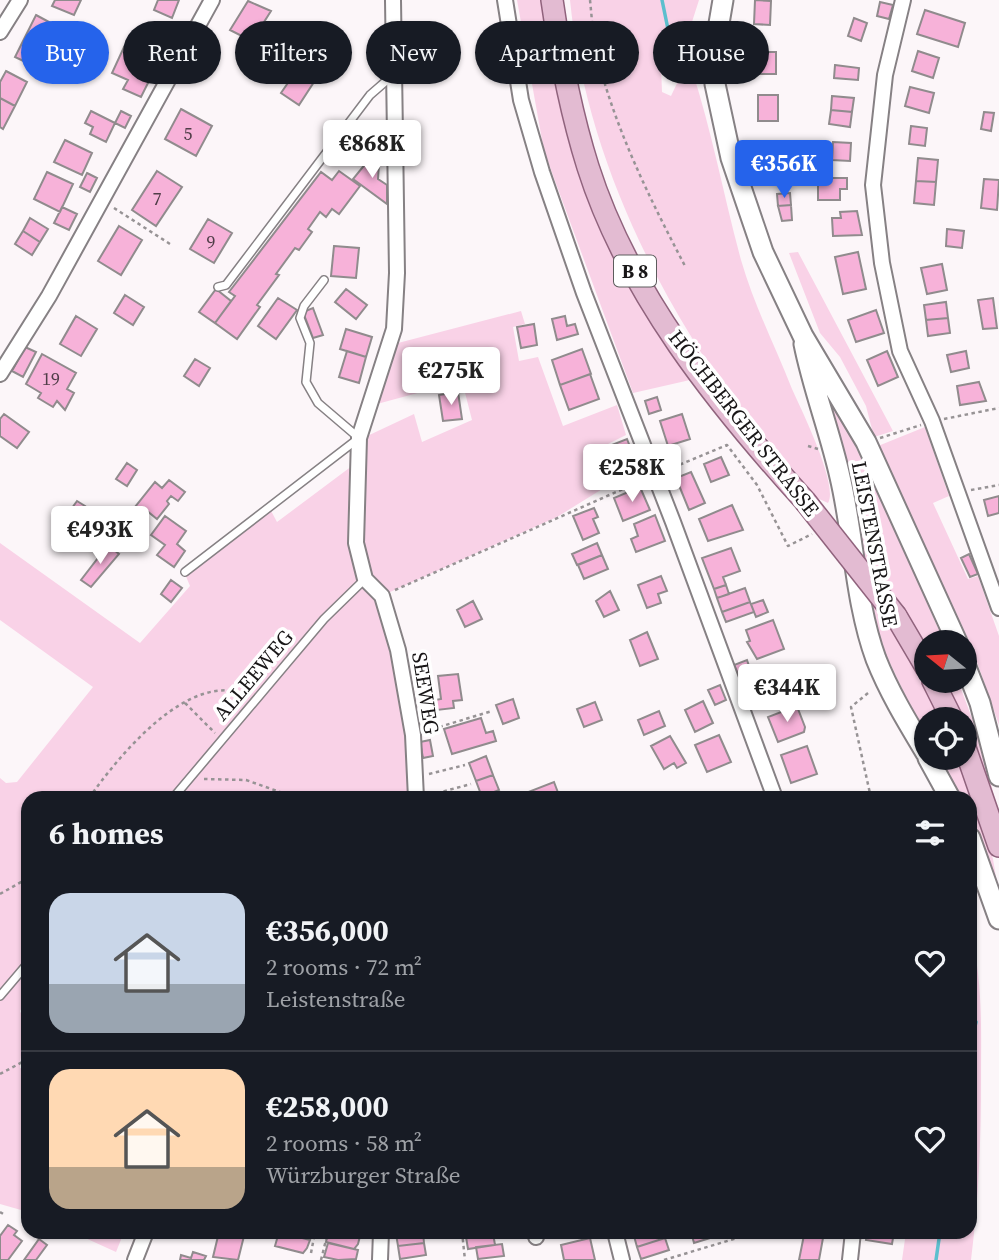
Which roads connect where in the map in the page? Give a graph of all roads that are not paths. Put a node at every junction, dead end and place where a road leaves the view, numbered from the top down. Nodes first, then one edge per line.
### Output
1 (20, 0) edge
2 (212, 0) edge
3 (393, 0) edge
4 (505, 0) edge
5 (552, 0) edge
6 (723, 0) edge
7 (902, 0) edge
8 (393, 21) edge
9 (0, 32) edge
10 (383, 84) edge
11 (394, 84) edge
12 (324, 280) dead end
13 (218, 287) dead end
14 (803, 336) junction
15 (0, 374) edge
16 (359, 438) junction
17 (185, 572) dead end
18 (365, 579) junction
19 (999, 608) edge
20 (952, 630) edge
21 (914, 647) edge
22 (976, 693) edge
23 (914, 732) edge
24 (935, 770) edge
25 (973, 770) edge
26 (999, 776) edge
27 (179, 791) edge
28 (417, 791) edge
29 (772, 791) edge
30 (946, 791) edge
31 (999, 846) edge
32 (977, 858) edge
33 (999, 919) edge
34 (21, 971) edge
35 (0, 996) edge
36 (143, 1239) edge
37 (381, 1239) edge
38 (617, 1239) edge
39 (852, 1239) edge
40 (135, 1260) edge
41 (380, 1260) edge
42 (622, 1260) edge
43 (850, 1260) edge

1 - 9 street
2 - 15 street
3 - 8 street
4 - 29 street
5 - 21 main road, HÖCHBERGER STRASSE / B 8, bridge
6 - 14 main road, LEISTENSTRASSE
7 - 19 street
10 - 13 lane
11 - 16 street
12 - 16 lane
14 - 20 main road, LEISTENSTRASSE
14 - 23 main road, LEISTENSTRASSE
16 - 17 lane
16 - 18 street
18 - 27 lane, ALLEEWEG
18 - 28 street, SEEWEG
22 - 26 main road
24 - 30 main road
25 - 31 main road
32 - 33 main road
34 - 35 lane
36 - 40 street
37 - 41 street
38 - 42 street
39 - 43 street

